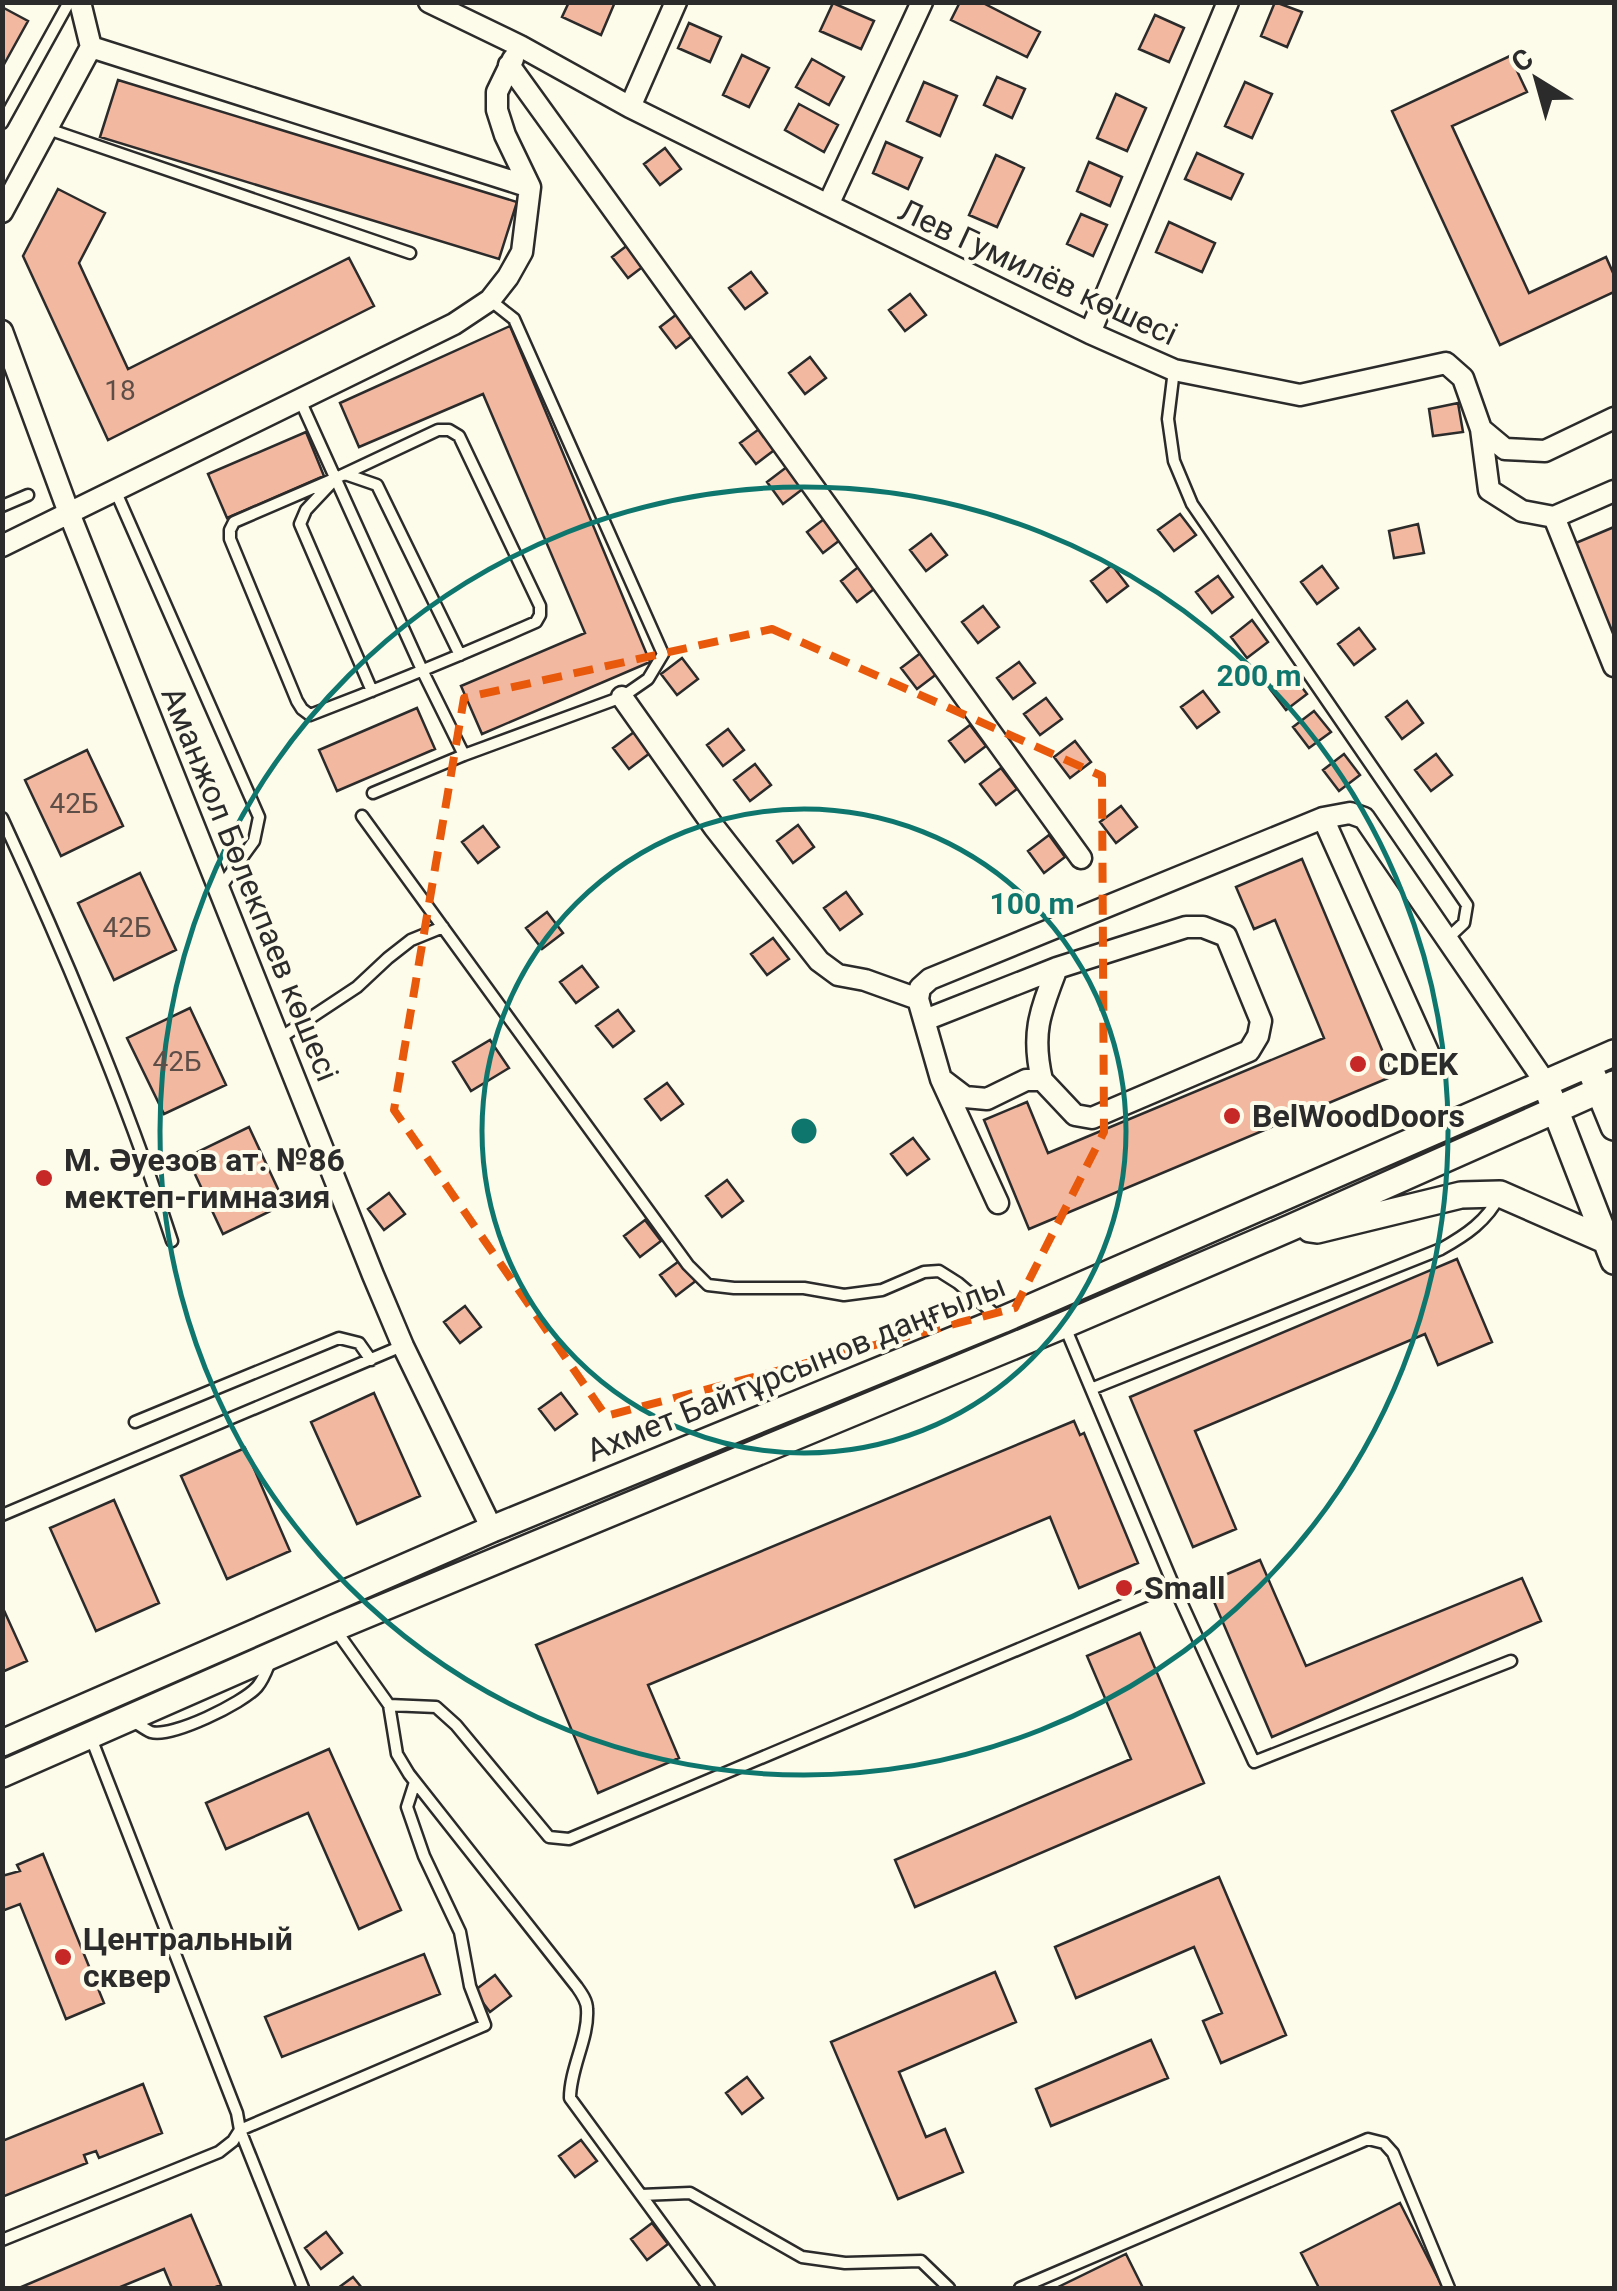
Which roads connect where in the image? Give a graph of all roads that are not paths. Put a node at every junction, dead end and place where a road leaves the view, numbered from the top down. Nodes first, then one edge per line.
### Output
1 (69, 2) edge
2 (80, 2) edge
3 (428, 2) edge
4 (676, 2) edge
5 (922, 2) edge
6 (1228, 2) edge
7 (520, 46) junction
8 (91, 47) junction
9 (509, 66) junction
10 (630, 106) junction
11 (2, 123) edge
12 (48, 129) junction
13 (530, 187) junction
14 (828, 206) junction
15 (2, 212) edge
16 (410, 253) dead end
17 (490, 300) junction
18 (2, 331) edge
19 (1090, 333) junction
20 (1174, 370) junction
21 (300, 400) junction
22 (1614, 418) edge
23 (1481, 428) junction
24 (340, 476) junction
25 (115, 490) junction
26 (1614, 492) edge
27 (28, 495) dead end
28 (2, 506) edge
29 (69, 513) junction
30 (1554, 517) junction
31 (2, 546) edge
32 (460, 655) junction
33 (1614, 666) edge
34 (423, 672) junction
35 (372, 691) junction
36 (622, 696) junction
37 (464, 756) junction
38 (373, 793) dead end
39 (362, 816) dead end
40 (2, 818) edge
41 (1323, 818) junction
42 (1081, 858) dead end
43 (220, 889) junction
44 (443, 928) junction
45 (1447, 939) junction
46 (1057, 968) junction
47 (918, 999) junction
48 (925, 1020) junction
49 (280, 1038) junction
50 (1614, 1053) edge
51 (1433, 1064) dead end
52 (1587, 1064) junction
53 (941, 1079) junction
54 (1042, 1080) junction
55 (1545, 1082) junction
56 (1607, 1087) edge
57 (1555, 1109) junction
58 (1614, 1126) edge
59 (1500, 1194) junction
60 (998, 1203) dead end
61 (1290, 1228) junction
62 (172, 1241) dead end
63 (1610, 1250) edge
64 (1002, 1320) junction
65 (1064, 1325) junction
66 (403, 1346) junction
67 (371, 1360) junction
68 (1091, 1389) junction
69 (135, 1422) dead end
70 (2, 1514) edge
71 (492, 1529) junction
72 (1173, 1584) junction
73 (334, 1628) junction
74 (1511, 1661) dead end
75 (389, 1704) junction
76 (90, 1736) junction
77 (8, 1740) edge
78 (14, 1769) edge
79 (415, 1782) junction
80 (240, 2130) junction
81 (641, 2195) junction
82 (2, 2240) edge
83 (302, 2288) edge
84 (709, 2288) edge
85 (949, 2288) edge
86 (1020, 2288) edge
87 (1449, 2288) edge

1 - 11 lane
2 - 8 street
3 - 7 street, Лев Гумилёв көшесі
4 - 10 street
5 - 14 street
6 - 19 street
7 - 9 street
7 - 10 street, Лев Гумилёв көшесі
8 - 12 street
8 - 13 street
9 - 13 street
9 - 42 street
10 - 14 street, Лев Гумилёв көшесі
12 - 15 street
12 - 16 lane
13 - 17 street
14 - 19 street, Лев Гумилёв көшесі
17 - 21 street
17 - 36 lane
18 - 29 street, Аманжол Бөлекпаев көшесі
19 - 20 street, Лев Гумилёв көшесі
20 - 23 street, Лев Гумилёв көшесі
20 - 45 lane
21 - 24 lane
21 - 25 street
22 - 23 street
23 - 30 street
24 - 32 lane
24 - 32 lane
24 - 34 lane
24 - 35 lane
24 - 35 lane
25 - 29 street
25 - 43 lane
26 - 30 street
27 - 28 lane
29 - 31 street
29 - 43 street, Аманжол Бөлекпаев көшесі
30 - 33 street
32 - 34 lane
34 - 35 lane
34 - 37 lane
36 - 37 lane
36 - 47 street
37 - 38 lane
39 - 44 lane
40 - 62 lane
41 - 45 street
41 - 47 street
41 - 51 street
43 - 49 street, Аманжол Бөлекпаев көшесі
44 - 49 lane
44 - 64 lane
45 - 55 street
46 - 48 street
46 - 54 street
46 - 54 street
47 - 48 street
48 - 53 street
49 - 66 street, Аманжол Бөлекпаев көшесі
50 - 52 street, Ахмет Байтұрсынов даңғылы
52 - 55 street, Ахмет Байтұрсынов даңғылы
52 - 56 street
53 - 54 street
53 - 60 street
55 - 57 street
55 - 64 street, Ахмет Байтұрсынов даңғылы
56 - 57 street, Ахмет Байтұрсынов даңғылы
56 - 58 street
57 - 61 street, Ахмет Байтұрсынов даңғылы
57 - 63 street
59 - 61 street
59 - 63 street
59 - 68 lane
61 - 65 street, Ахмет Байтұрсынов даңғылы
64 - 71 street, Ахмет Байтұрсынов даңғылы
65 - 68 lane
65 - 73 street, Ахмет Байтұрсынов даңғылы
66 - 67 lane
66 - 71 street, Аманжол Бөлекпаев көшесі
67 - 69 lane
67 - 70 lane
68 - 72 lane
71 - 77 street, Ахмет Байтұрсынов даңғылы
72 - 74 lane
72 - 75 lane
73 - 75 lane
73 - 76 street, Ахмет Байтұрсынов даңғылы
75 - 79 lane
76 - 78 street, Ахмет Байтұрсынов даңғылы
76 - 80 lane
77 - 78 street
79 - 80 lane
79 - 81 lane
80 - 82 lane
80 - 83 lane
81 - 84 lane
81 - 85 lane
86 - 87 lane

